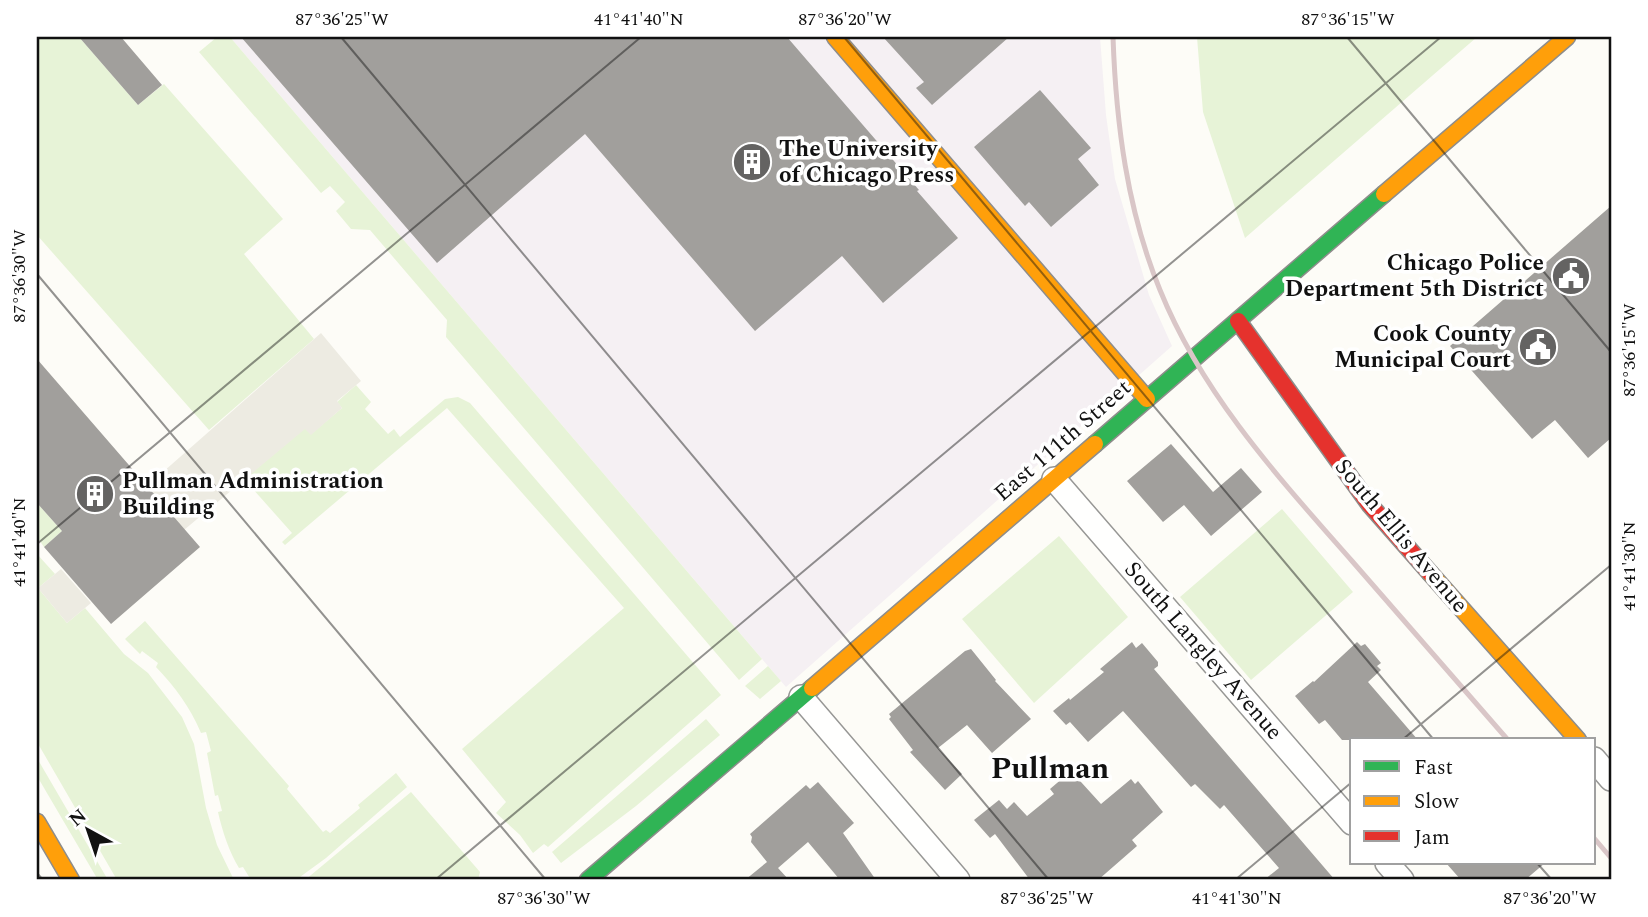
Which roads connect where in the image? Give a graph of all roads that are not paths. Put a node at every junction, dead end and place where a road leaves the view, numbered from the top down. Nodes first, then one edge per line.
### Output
1 (835, 37) edge
2 (1567, 37) edge
3 (1238, 321) junction
4 (1147, 399) junction
5 (1054, 479) junction
6 (801, 697) junction
7 (1576, 738) edge
8 (1350, 821) edge
9 (37, 822) edge
10 (1388, 864) edge
11 (71, 880) edge
12 (588, 880) edge
13 (958, 880) edge
14 (1402, 880) edge

1 - 4 main road
2 - 3 main road, East 111th Street
3 - 4 main road, East 111th Street
3 - 7 main road, South Ellis Avenue
4 - 5 main road, East 111th Street
5 - 6 main road, East 111th Street
5 - 8 street, South Langley Avenue
6 - 12 main road, East 111th Street
6 - 13 street
9 - 11 main road
10 - 14 street

